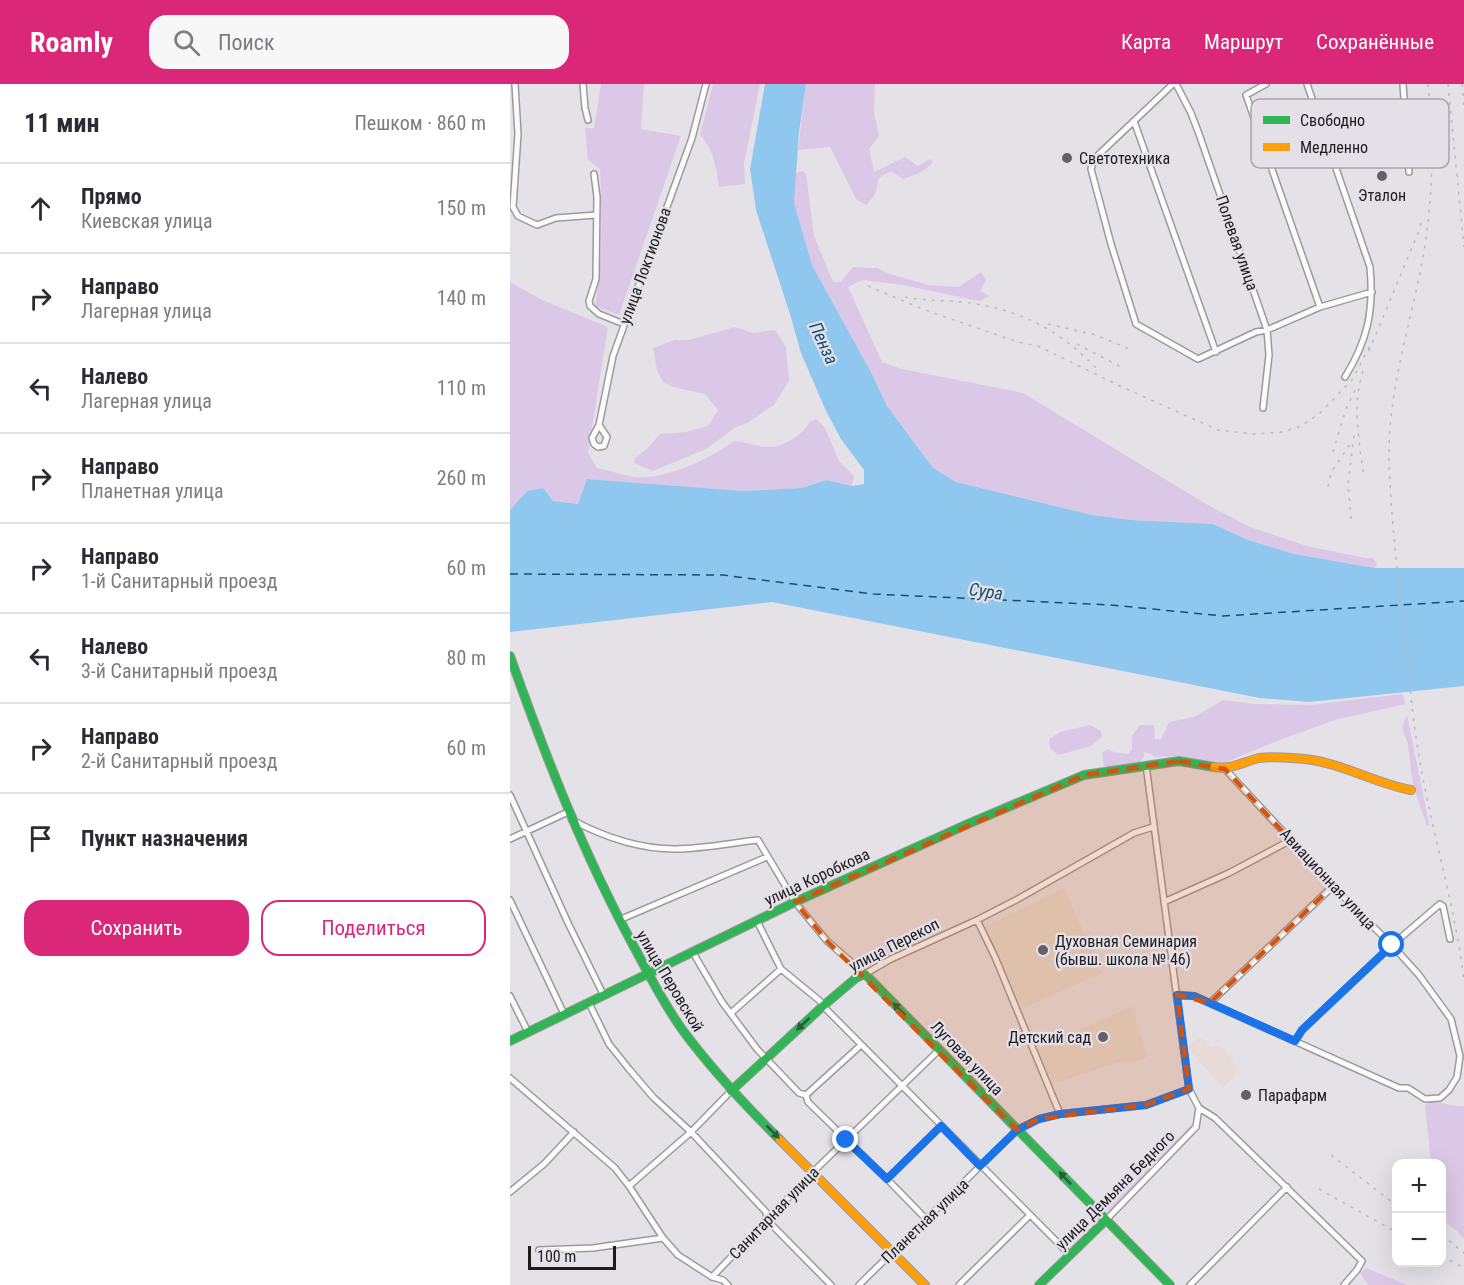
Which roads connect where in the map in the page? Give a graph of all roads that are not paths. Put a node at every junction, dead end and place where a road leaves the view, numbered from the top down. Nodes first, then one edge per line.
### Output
1 (516, 84) edge
2 (583, 84) edge
3 (706, 84) edge
4 (1174, 84) edge
5 (1266, 84) edge
6 (1308, 84) edge
7 (1403, 84) edge
8 (1313, 99) edge
9 (1404, 99) edge
10 (1251, 109) edge
11 (588, 120) dead end
12 (1134, 121) junction
13 (1271, 168) edge
14 (1336, 168) edge
15 (1409, 168) edge
16 (1409, 172) dead end
17 (594, 174) dead end
18 (596, 214) junction
19 (1372, 292) junction
20 (1320, 307) junction
21 (624, 324) junction
22 (1267, 330) junction
23 (1216, 352) junction
24 (1345, 377) dead end
25 (1263, 408) dead end
26 (599, 425) junction
27 (510, 656) edge
28 (1146, 765) junction
29 (1225, 769) junction
30 (1410, 789) dead end
31 (510, 795) edge
32 (570, 816) junction
33 (1153, 827) junction
34 (527, 831) junction
35 (510, 838) edge
36 (1291, 840) junction
37 (767, 857) junction
38 (1333, 886) junction
39 (510, 900) edge
40 (795, 902) junction
41 (1164, 902) junction
42 (619, 920) junction
43 (977, 920) junction
44 (757, 921) junction
45 (1450, 939) dead end
46 (1392, 945) junction
47 (692, 951) junction
48 (781, 969) junction
49 (865, 974) junction
50 (648, 975) junction
51 (1177, 995) junction
52 (510, 996) edge
53 (604, 996) junction
54 (589, 1003) junction
55 (1210, 1003) junction
56 (822, 1006) junction
57 (731, 1013) junction
58 (564, 1014) junction
59 (528, 1032) junction
60 (510, 1041) edge
61 (1295, 1041) junction
62 (861, 1045) junction
63 (939, 1050) junction
64 (766, 1059) junction
65 (510, 1078) edge
66 (902, 1086) junction
67 (1189, 1089) junction
68 (731, 1091) junction
69 (806, 1095) junction
70 (1199, 1108) junction
71 (1060, 1114) junction
72 (941, 1126) junction
73 (1017, 1130) junction
74 (574, 1132) junction
75 (691, 1132) junction
76 (846, 1140) junction
77 (980, 1166) junction
78 (813, 1172) junction
79 (887, 1179) junction
80 (629, 1186) junction
81 (1287, 1187) junction
82 (510, 1192) edge
83 (1030, 1215) junction
84 (767, 1220) junction
85 (926, 1220) junction
86 (1106, 1220) junction
87 (663, 1238) junction
88 (539, 1250) dead end
89 (893, 1252) junction
90 (1070, 1255) junction
91 (712, 1278) junction
92 (710, 1285) edge
93 (728, 1285) edge
94 (831, 1285) edge
95 (859, 1285) edge
96 (925, 1285) edge
97 (959, 1285) edge
98 (1039, 1285) edge
99 (1170, 1285) edge
100 (1190, 1285) edge
101 (1344, 1285) edge

1 - 18 street
2 - 11 street
3 - 21 street, улица Локтионова
4 - 12 street
4 - 22 street, Полевая улица
5 - 10 street
6 - 8 street
7 - 9 street
12 - 23 street
12 - 23 street
13 - 20 street
14 - 19 street
15 - 16 street
17 - 18 street
18 - 21 street
19 - 20 street
19 - 24 street
20 - 22 street
21 - 26 street, улица Локтионова
22 - 23 street
22 - 25 street, Полевая улица
26 - 26 street, улица Локтионова
27 - 32 main road, улица Перовской
28 - 29 main road, улица Коробкова
28 - 33 street
28 - 40 main road, улица Коробкова
29 - 30 main road
29 - 36 street, Авиационная улица
31 - 34 street
32 - 34 street
32 - 37 street, Луговая улица
32 - 42 main road, улица Перовской
33 - 41 street
33 - 43 street, улица Перекоп
34 - 35 street
34 - 53 street
36 - 38 street, Авиационная улица
36 - 41 street
37 - 40 street, Луговая улица
37 - 42 street
38 - 46 street, Авиационная улица
38 - 55 street
39 - 58 street
40 - 44 main road, улица Коробкова
40 - 49 street, Луговая улица
41 - 51 street
42 - 50 main road, улица Перовской
43 - 49 street, улица Перекоп
43 - 71 street
44 - 47 main road, улица Коробкова
44 - 48 street
45 - 46 street
46 - 61 street
46 - 61 street, Авиационная улица
47 - 50 main road, улица Коробкова
47 - 57 street
48 - 56 street
48 - 57 street
49 - 56 main road, улица Перекоп
63 -> 49 main road, Луговая улица
50 - 53 main road, улица Коробкова
50 - 68 main road, улица Перовской
51 - 55 street
51 - 67 street
52 - 59 street
53 - 54 main road, улица Коробкова
54 - 58 main road, улица Коробкова
54 - 75 street
55 - 61 street
56 - 62 street
56 -> 64 main road, улица Перекоп
57 - 64 street
58 - 59 main road, улица Коробкова
59 - 60 main road, улица Коробкова
62 - 66 street
62 - 69 street
63 - 66 street, Санитарная улица
63 - 73 main road, Луговая улица
64 - 68 main road, улица Перекоп
64 - 69 street
65 - 74 street
66 - 72 street
66 - 76 street, Санитарная улица
67 - 70 street
67 - 71 street, Планетная улица
68 - 75 street, улица Перекоп
68 -> 78 main road, улица Перовской
69 - 76 street
70 - 81 street
70 - 86 street, улица Демьяна Бедного
71 - 73 street, Планетная улица
72 - 77 street
72 - 79 street
73 - 77 street, Планетная улица
86 -> 73 main road, Луговая улица
74 - 80 street
74 - 82 street
75 - 80 street, улица Перекоп
75 - 84 street
76 - 78 street, Санитарная улица
76 - 79 street
77 - 83 street
77 - 85 street, Планетная улица
78 - 84 street, Санитарная улица
78 - 89 main road, улица Перовской
79 - 85 street
80 - 87 street
81 - 100 street
81 - 101 street
83 - 90 street
83 - 97 street
84 - 91 street, Санитарная улица
84 - 94 street
85 - 89 street, Планетная улица
86 - 90 main road, улица Демьяна Бедного
86 - 99 main road, Луговая улица
87 - 88 street
87 - 91 street
89 - 95 street, Планетная улица
89 - 96 main road, улица Перовской
90 - 98 main road, улица Демьяна Бедного
91 - 92 street
91 - 93 street

